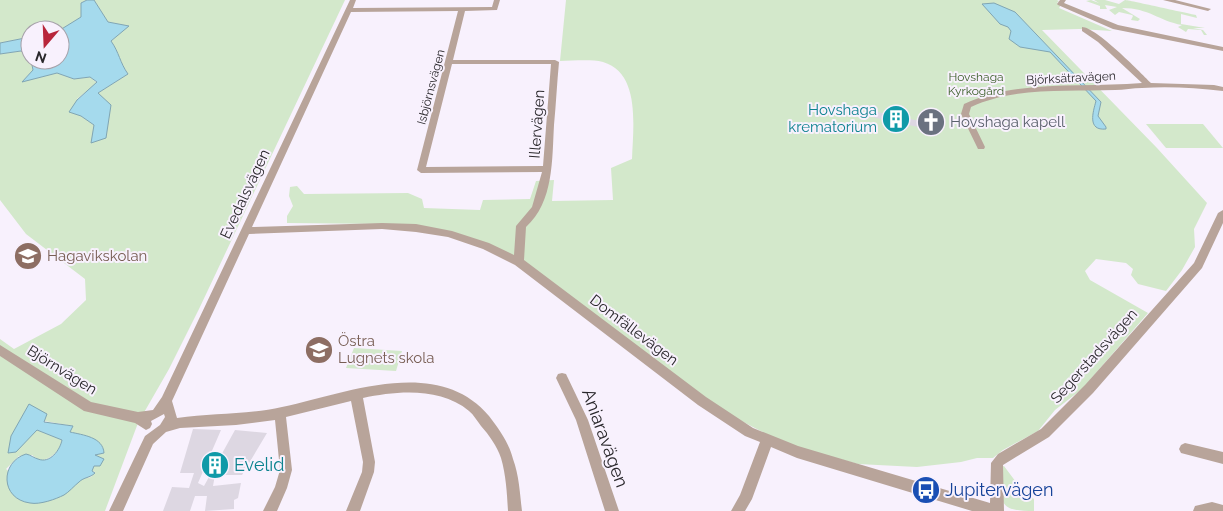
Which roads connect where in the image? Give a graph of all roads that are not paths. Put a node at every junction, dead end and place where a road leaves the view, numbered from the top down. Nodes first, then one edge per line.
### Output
1 (354, 0) edge
2 (411, 0) edge
3 (498, 0) edge
4 (1063, 0) edge
5 (1166, 0) edge
6 (1208, 9) dead end
7 (349, 10) junction
8 (407, 10) junction
9 (462, 10) junction
10 (1085, 28) dead end
11 (1223, 49) edge
12 (449, 62) junction
13 (1149, 85) junction
14 (1223, 89) edge
15 (981, 147) dead end
16 (548, 169) junction
17 (421, 170) joint
18 (1223, 213) edge
19 (246, 231) junction
20 (518, 262) junction
21 (0, 350) edge
22 (562, 378) dead end
23 (356, 395) junction
24 (280, 413) junction
25 (159, 420) junction
26 (767, 440) junction
27 (1185, 449) dead end
28 (1223, 458) edge
29 (116, 511) edge
30 (270, 511) edge
31 (353, 511) edge
32 (515, 511) edge
33 (612, 511) edge
34 (738, 511) edge
35 (996, 511) edge
36 (1200, 511) edge
37 (1221, 511) edge

1 - 7 street, Evedalsvägen
2 - 8 street
3 - 9 street
4 - 11 street
5 - 6 street
7 - 8 street
7 - 19 street, Evedalsvägen
8 - 9 street
9 - 12 street, Isbjörnsvägen
10 - 13 street
12 - 16 street, Illervägen
12 - 17 street, Isbjörnsvägen
13 - 14 street, Björksätravägen
13 - 15 street, Björksätravägen
16 - 17 street, Illervägen
16 - 20 street
18 - 35 street, Segerstadsvägen
19 - 20 street, Domfällevägen
19 - 25 street, Evedalsvägen
20 - 26 street, Domfällevägen
21 - 25 street, Björnvägen
22 - 33 street, Aniaravägen
23 - 24 street, Björnvägen
23 - 31 street
23 - 32 street, Björnvägen
24 - 25 street, Björnvägen
24 - 30 street
25 - 29 street, Evedalsvägen
26 - 34 street
26 - 35 street, Domfällevägen
27 - 28 street
36 - 37 street

